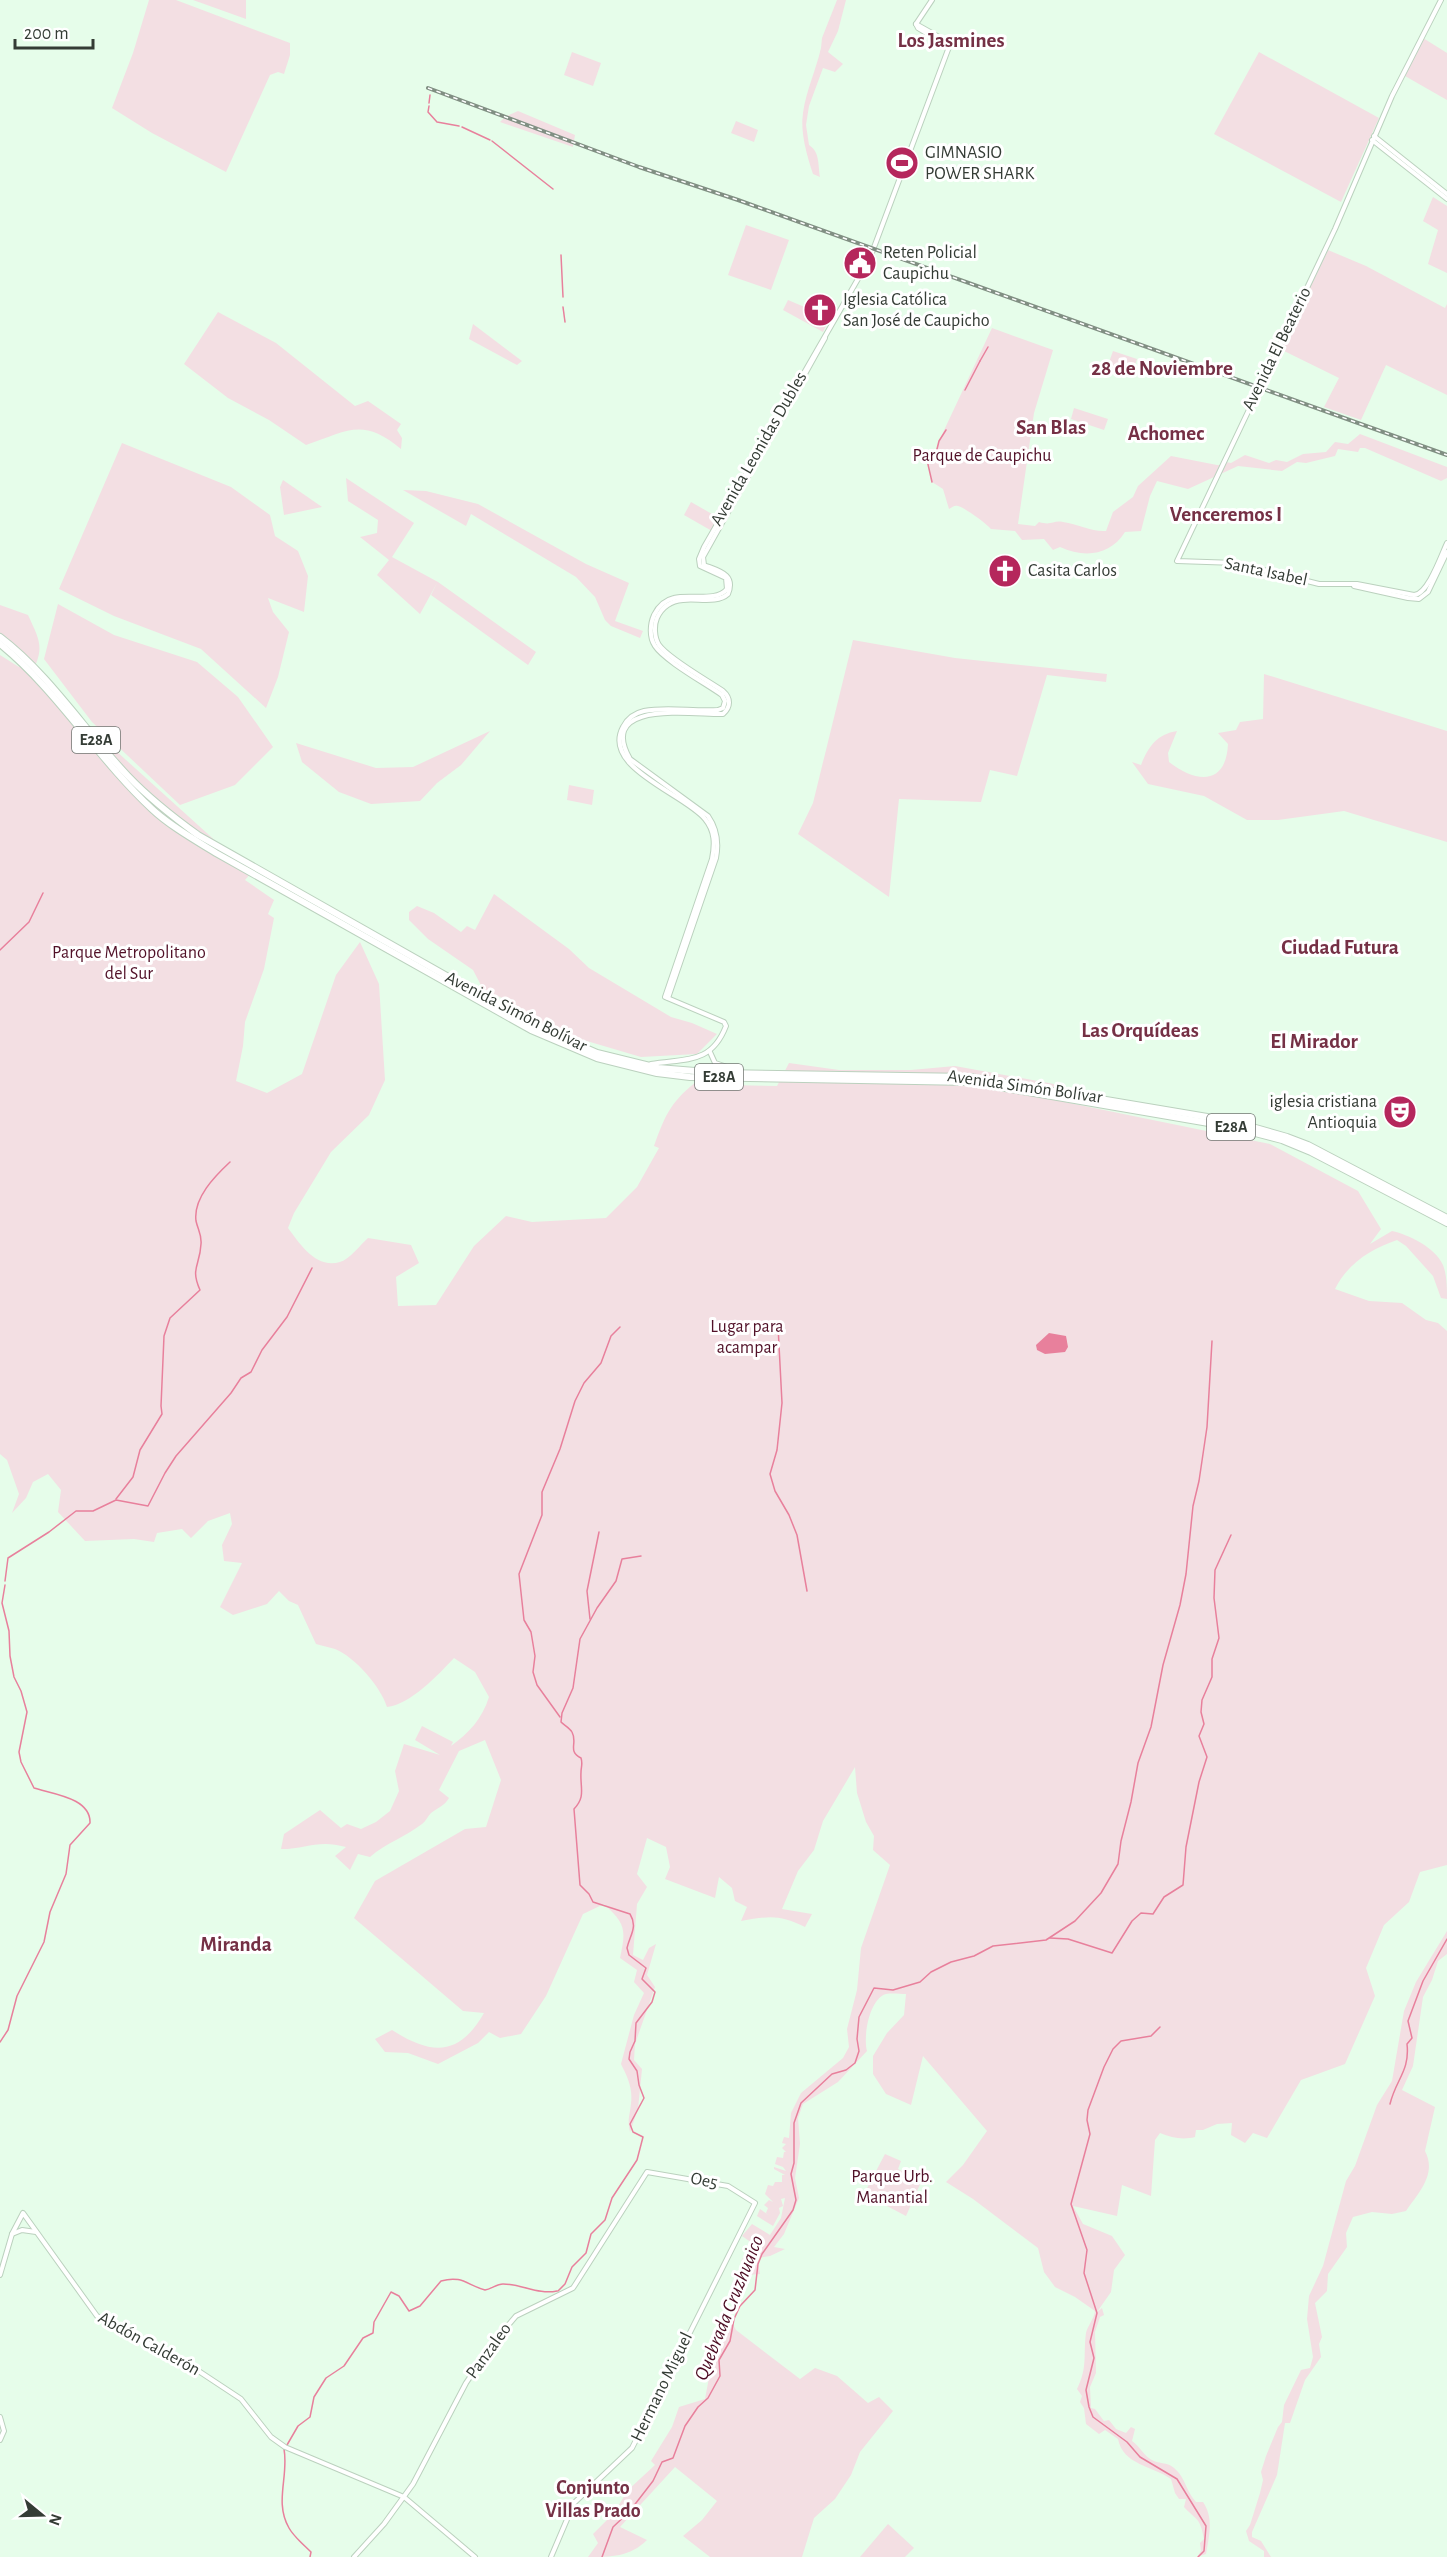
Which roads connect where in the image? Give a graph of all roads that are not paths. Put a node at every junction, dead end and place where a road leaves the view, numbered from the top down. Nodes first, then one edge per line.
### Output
1 (932, 0) edge
2 (1441, 0) edge
3 (1373, 138) junction
4 (1447, 194) edge
5 (1447, 199) edge
6 (1447, 543) edge
7 (1447, 552) edge
8 (1177, 561) joint
9 (1354, 585) junction
10 (0, 637) edge
11 (0, 644) edge
12 (387, 946) junction
13 (710, 1052) junction
14 (645, 1065) junction
15 (746, 1073) junction
16 (1081, 1097) junction
17 (1372, 1181) junction
18 (1447, 1218) edge
19 (1447, 1223) edge
20 (648, 2171) joint
21 (755, 2203) joint
22 (37, 2233) junction
23 (12, 2234) junction
24 (0, 2275) edge
25 (0, 2417) edge
26 (0, 2440) edge
27 (404, 2497) junction
28 (354, 2557) edge
29 (475, 2557) edge
30 (551, 2557) edge

1 - 13 street, Avenida Leonidas Dubles
2 - 3 street, Avenida El Beaterio
3 - 4 street
3 - 5 street
3 - 8 street, Avenida El Beaterio
6 - 9 street
7 - 9 street
8 - 9 street, Santa Isabel
10 - 12 highway, Avenida Simón Bolívar / E28A
11 - 12 highway, Avenida Simón Bolívar / E28A
12 - 14 highway, Avenida Simón Bolívar / E28A
12 - 16 highway, Avenida Simón Bolívar / E28A
13 - 14 street
13 - 15 street
14 - 15 highway, Avenida Simón Bolívar / E28A
15 - 16 highway, Avenida Simón Bolívar / E28A
16 - 17 highway, Avenida Simón Bolívar / E28A
17 - 18 highway, Avenida Simón Bolívar / E28A
17 - 19 highway, Avenida Simón Bolívar / E28A
20 - 21 street, Oe5
20 - 27 street, Panzaleo
21 - 30 street, Hermano Miguel
22 - 23 street
22 - 23 street, Abdón Calderón
22 - 27 street, Abdón Calderón
23 - 24 street
25 - 26 street
27 - 28 street, Panzaleo
27 - 29 street, Abdón Calderón

